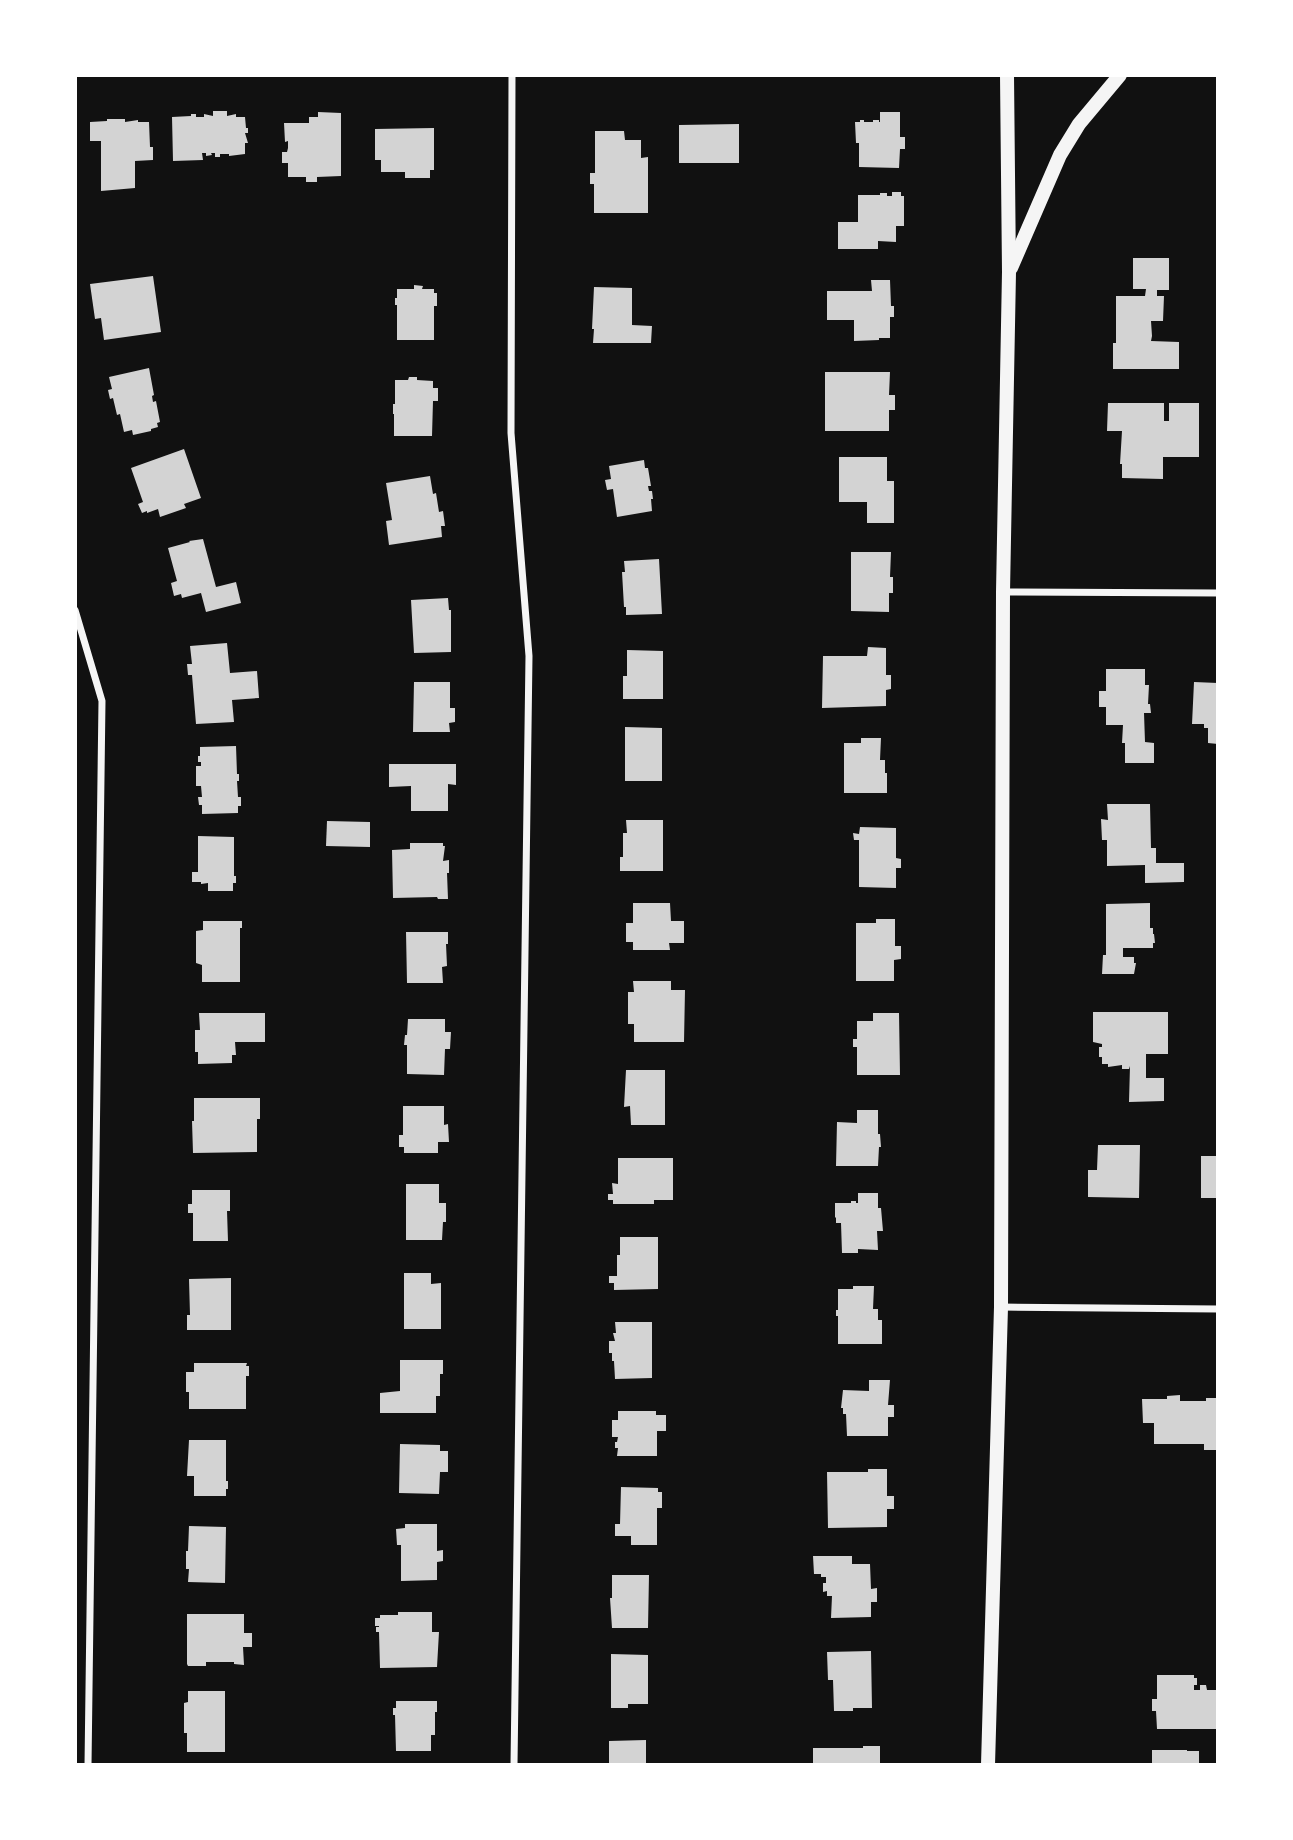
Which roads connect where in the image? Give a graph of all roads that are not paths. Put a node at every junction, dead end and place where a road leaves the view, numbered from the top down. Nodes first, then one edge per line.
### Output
1 (512, 75) edge
2 (1007, 75) edge
3 (1120, 75) edge
4 (1009, 272) junction
5 (1003, 592) junction
6 (1218, 593) edge
7 (75, 610) edge
8 (1001, 1307) junction
9 (1218, 1309) edge
10 (88, 1765) edge
11 (514, 1765) edge
12 (988, 1765) edge

1 - 11 street
2 - 4 main road
3 - 4 main road
4 - 5 main road
5 - 6 street
5 - 8 main road
7 - 10 street
8 - 9 street
8 - 12 main road

